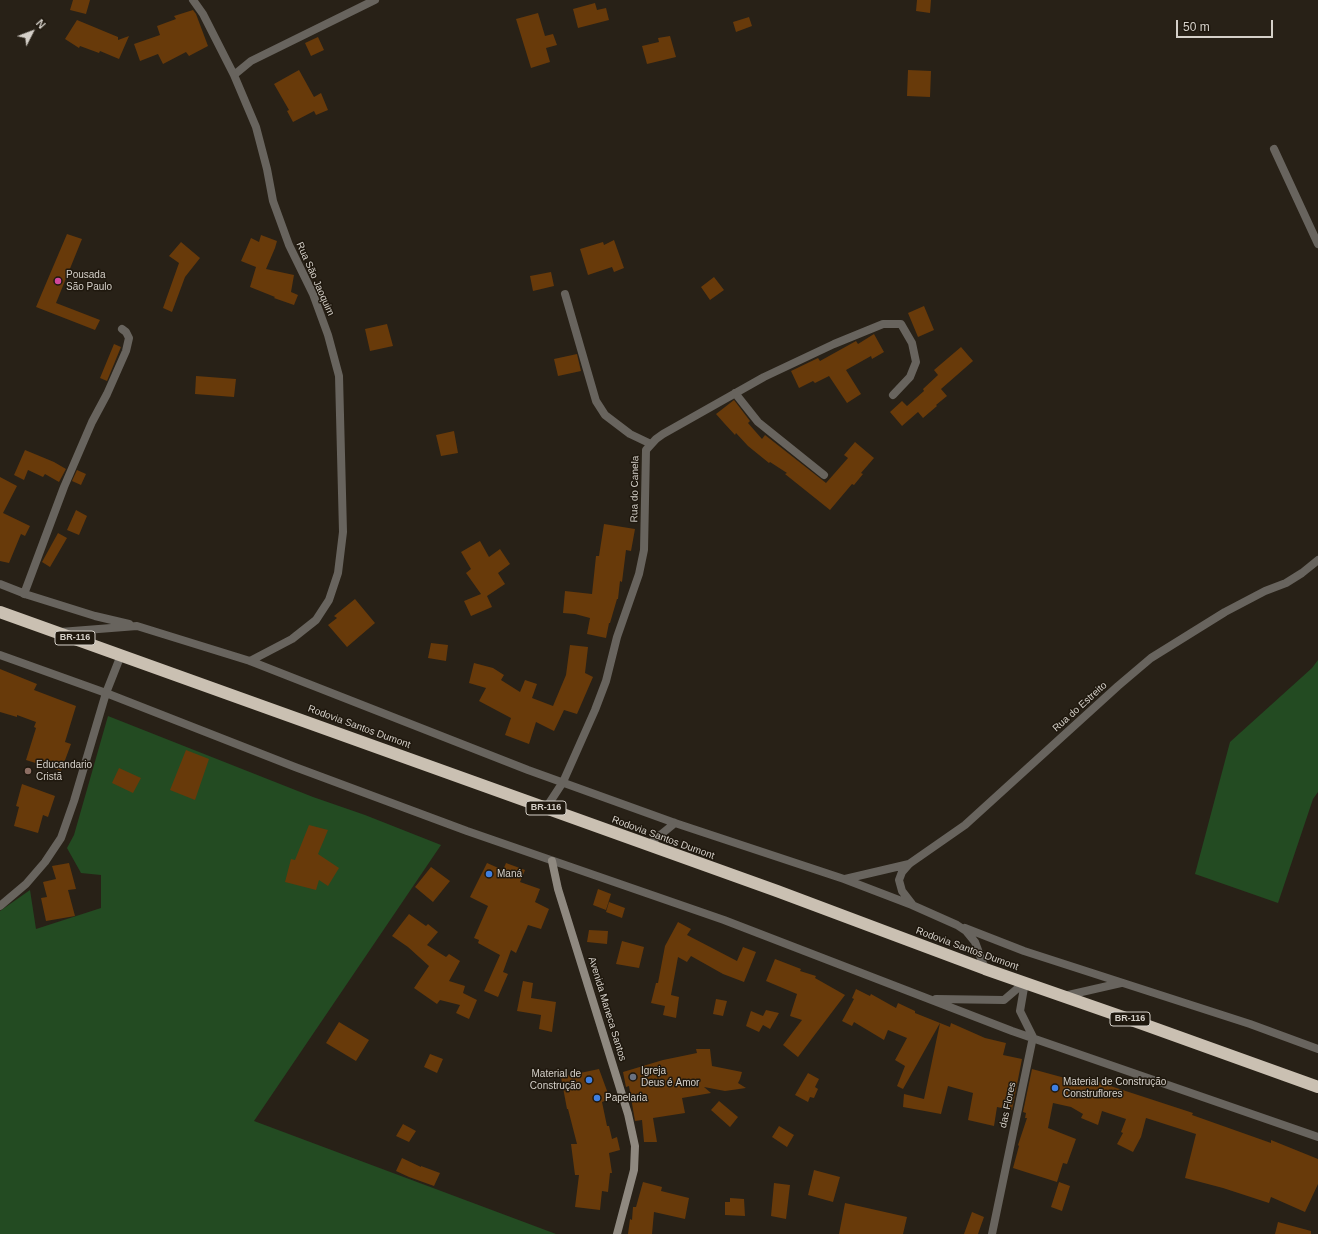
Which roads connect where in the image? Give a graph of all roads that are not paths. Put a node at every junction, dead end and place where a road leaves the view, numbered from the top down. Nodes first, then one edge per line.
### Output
1 (193, 0) edge
2 (375, 0) edge
3 (234, 75) junction
4 (1274, 149) dead end
5 (1318, 244) edge
6 (565, 294) dead end
7 (122, 329) dead end
8 (735, 394) junction
9 (893, 395) dead end
10 (651, 444) junction
11 (824, 475) dead end
12 (1318, 560) edge
13 (0, 584) edge
14 (24, 594) junction
15 (0, 612) edge
16 (137, 626) junction
17 (57, 632) junction
18 (0, 655) edge
19 (121, 655) junction
20 (250, 661) junction
21 (106, 693) junction
22 (563, 782) junction
23 (546, 808) junction
24 (675, 823) junction
25 (648, 845) junction
26 (552, 861) junction
27 (909, 864) junction
28 (844, 879) junction
29 (912, 905) junction
30 (0, 906) edge
31 (957, 925) junction
32 (985, 969) junction
33 (1025, 982) junction
34 (1122, 983) junction
35 (1064, 996) junction
36 (930, 999) junction
37 (1033, 1037) junction
38 (1318, 1049) edge
39 (1318, 1087) edge
40 (1318, 1137) edge
41 (616, 1234) edge
42 (992, 1234) edge

1 - 3 street, Rua São Jaoquim
2 - 3 street
3 - 20 street, Rua São Jaoquim
4 - 5 street
6 - 10 street
7 - 14 street
8 - 9 street
8 - 10 street
8 - 11 street
10 - 22 street, Rua do Canela
12 - 27 street, Rua do Estreito
13 - 14 street
14 - 16 street
15 - 17 highway, Rodovia Santos Dumont / BR-116
16 - 17 street
16 - 20 street
17 - 19 highway, Rodovia Santos Dumont / BR-116
18 - 21 street
19 - 21 street
19 - 23 highway, Rodovia Santos Dumont / BR-116
20 - 22 street
21 - 26 street
21 - 30 street
22 - 23 street, Rua do Canela
22 - 24 street
23 - 25 highway, Rodovia Santos Dumont / BR-116
24 - 25 street
24 - 28 street
25 - 32 highway, Rodovia Santos Dumont / BR-116
26 - 36 street
26 - 41 street, Avenida Maneca Santos
27 - 28 street
27 - 29 street, Rua do Estreito
28 - 29 street
29 - 31 street
31 - 32 street
31 - 34 street
32 - 33 highway, Rodovia Santos Dumont / BR-116
33 - 35 highway, Rodovia Santos Dumont / BR-116
33 - 36 street
33 - 37 street
34 - 35 street
34 - 38 street
35 - 39 highway, Rodovia Santos Dumont / BR-116
36 - 37 street
37 - 40 street
37 - 42 street, das Flores

